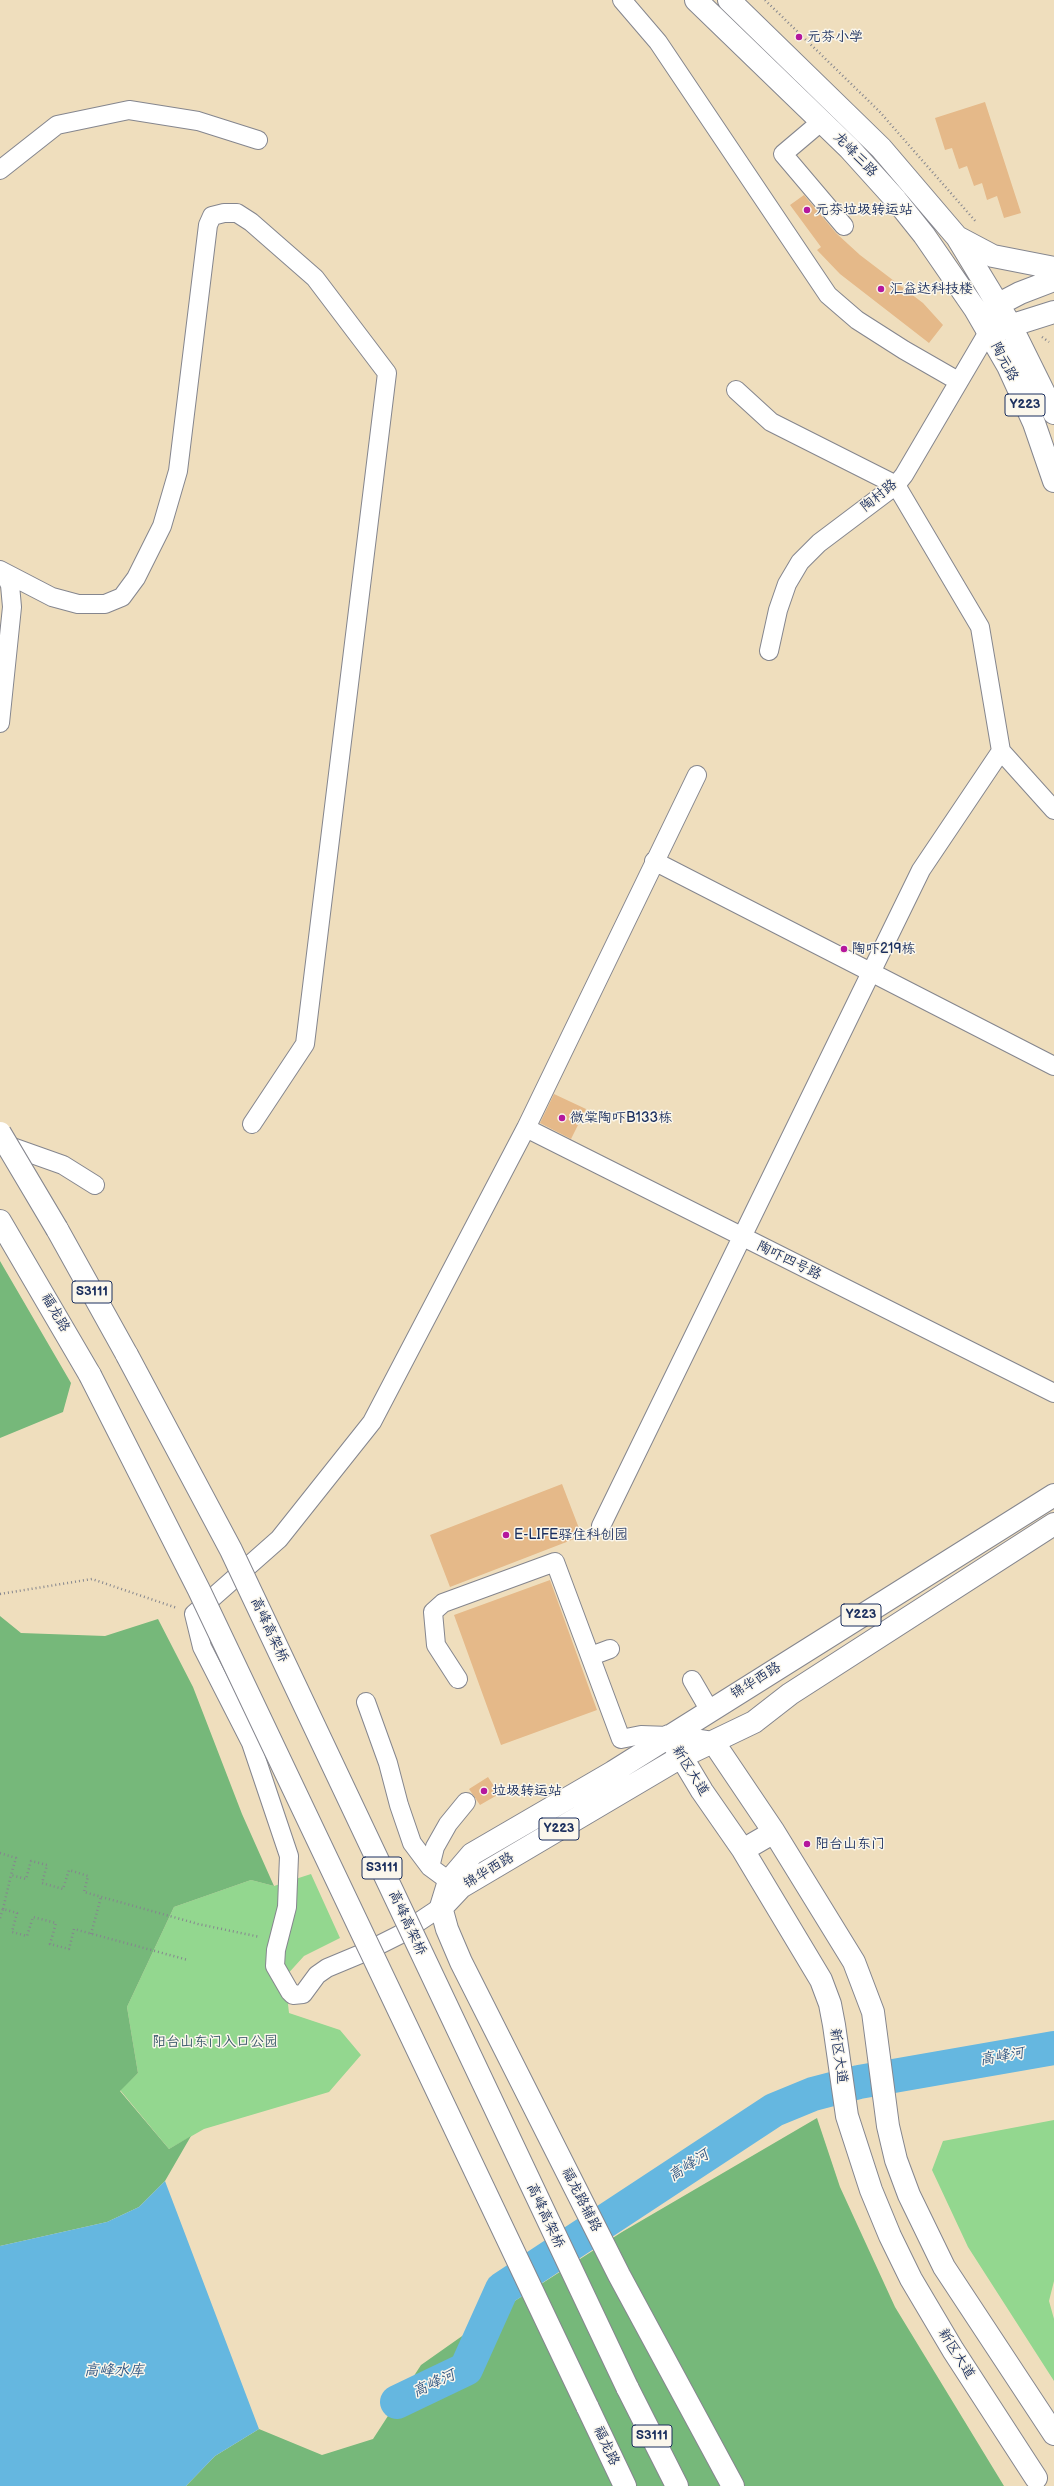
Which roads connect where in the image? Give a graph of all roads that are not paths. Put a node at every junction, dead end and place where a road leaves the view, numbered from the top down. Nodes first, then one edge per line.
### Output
1 (622, 0) edge
2 (696, 0) edge
3 (729, 0) edge
4 (822, 121) junction
5 (258, 140) dead end
6 (0, 170) edge
7 (844, 226) dead end
8 (957, 237) junction
9 (1054, 268) edge
10 (1054, 280) edge
11 (999, 304) junction
12 (1054, 312) edge
13 (1011, 326) junction
14 (988, 332) junction
15 (958, 381) junction
16 (736, 390) dead end
17 (1054, 413) edge
18 (1054, 481) edge
19 (896, 485) junction
20 (2, 572) edge
21 (769, 651) dead end
22 (0, 723) edge
23 (1001, 752) junction
24 (697, 775) dead end
25 (1054, 810) edge
26 (654, 861) junction
27 (870, 974) junction
28 (1054, 1066) edge
29 (252, 1124) dead end
30 (526, 1128) junction
31 (0, 1133) edge
32 (0, 1143) edge
33 (95, 1185) dead end
34 (0, 1221) edge
35 (743, 1239) junction
36 (1054, 1393) edge
37 (1054, 1495) edge
38 (1054, 1524) edge
39 (601, 1526) dead end
40 (610, 1648) dead end
41 (591, 1656) junction
42 (458, 1679) dead end
43 (692, 1680) dead end
44 (366, 1702) dead end
45 (710, 1711) junction
46 (669, 1736) junction
47 (714, 1743) junction
48 (681, 1757) junction
49 (466, 1802) dead end
50 (774, 1832) junction
51 (743, 1850) junction
52 (430, 1867) junction
53 (449, 1881) junction
54 (441, 1908) junction
55 (1054, 2434) edge
56 (1036, 2478) dead end
57 (625, 2486) edge
58 (677, 2486) edge
59 (733, 2486) edge

1 - 15 street
2 - 4 main road, 龙峰三路
3 - 8 main road, 龙峰三路
4 - 7 street
4 - 14 main road, 龙峰三路
5 - 6 street
8 - 9 main road
8 - 11 main road, 龙峰三路
10 - 11 main road
11 - 13 main road, 陶元路 / Y223
11 - 14 main road
12 - 13 main road
13 - 14 main road
13 - 17 main road, 陶元路 / Y223
14 - 15 street, 陶村路
14 - 18 main road, 陶元路 / Y223
15 - 19 street, 陶村路
16 - 19 street
19 - 21 street, 陶村路
19 - 23 street
20 - 22 street
20 - 29 street
23 - 25 street
23 - 27 street
24 - 26 street
26 - 27 street
26 - 30 street
27 - 28 street
27 - 35 street
30 - 35 street, 陶吓四号路
30 - 54 street
31 - 58 main road, 高峰高架桥 / S3111, bridge
32 - 33 street
34 - 57 main road, 福龙路 / S3111, bridge
35 - 36 street, 陶吓四号路
35 - 39 street
37 - 45 main road, 锦华西路 / Y223
38 - 47 main road, 锦华西路 / Y223
40 - 41 street
41 - 42 street
41 - 46 street
43 - 45 street
44 - 52 street
45 - 46 main road, 锦华西路 / Y223
46 - 47 main road, 新区大道
46 - 48 main road, 新区大道
46 - 53 main road, 锦华西路 / Y223
47 - 48 main road, 锦华西路 / Y223
47 - 50 main road
48 - 51 main road, 新区大道
48 - 54 main road, 锦华西路 / Y223
49 - 52 street
50 - 51 main road
50 - 55 main road
51 - 56 main road, 新区大道
52 - 53 street
53 - 54 main road, 锦华西路 / Y223
54 - 59 main road, 福龙路辅路

